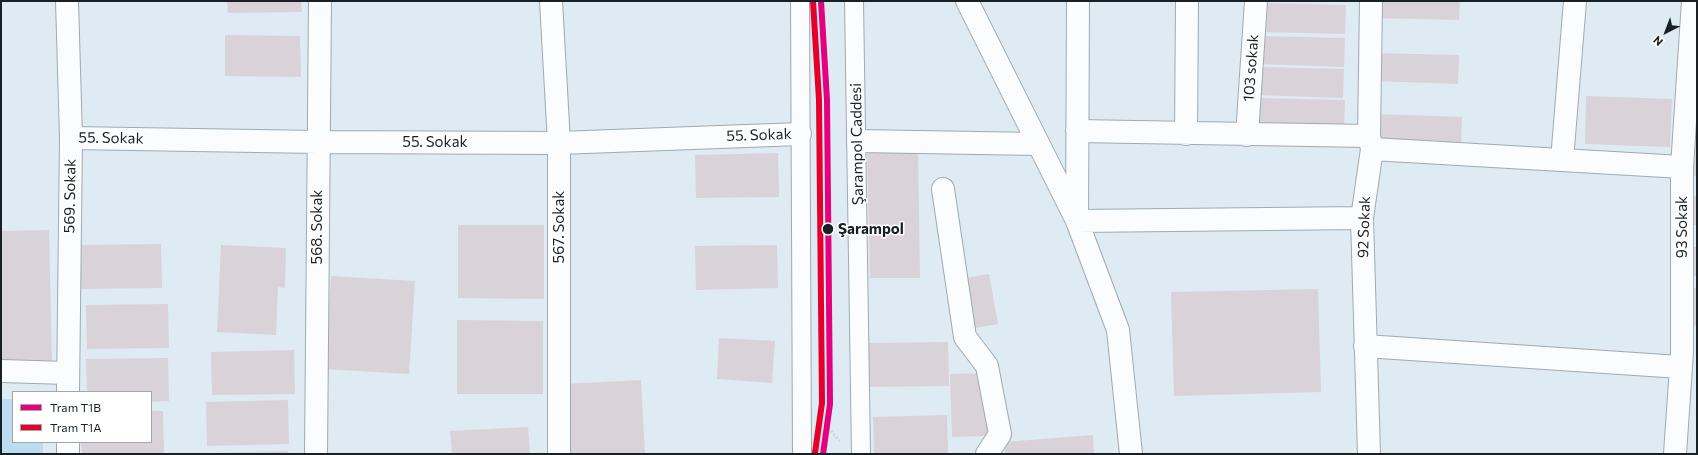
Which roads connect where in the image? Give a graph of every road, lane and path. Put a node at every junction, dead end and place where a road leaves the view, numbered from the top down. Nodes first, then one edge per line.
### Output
1 (67, 1) edge
2 (320, 1) edge
3 (551, 1) edge
4 (800, 1) edge
5 (854, 1) edge
6 (967, 1) edge
7 (1078, 1) edge
8 (1187, 1) edge
9 (1256, 1) edge
10 (1371, 1) edge
11 (1575, 1) edge
12 (1692, 1) edge
13 (1077, 131) junction
14 (800, 134) junction
15 (1186, 134) junction
16 (1247, 135) junction
17 (71, 138) junction
18 (858, 140) junction
19 (318, 142) junction
20 (559, 143) junction
21 (1371, 143) junction
22 (1038, 144) junction
23 (1562, 160) junction
24 (1682, 167) junction
25 (943, 189) dead end
26 (1362, 218) junction
27 (1077, 221) junction
28 (1365, 346) junction
29 (1686, 358) edge
30 (1, 371) edge
31 (68, 382) edge
32 (820, 419) dead end
33 (68, 443) edge
34 (843, 446) dead end
35 (68, 454) edge
36 (316, 454) edge
37 (560, 454) edge
38 (802, 454) edge
39 (861, 454) edge
40 (988, 454) edge
41 (1131, 454) edge
42 (1369, 454) edge
43 (1675, 454) edge

1 - 17 street, 569. Sokak
2 - 19 street, 568. Sokak
3 - 20 street, 567. Sokak
4 - 14 street
5 - 18 street, Şarampol Caddesi
6 - 22 street
7 - 13 street
8 - 15 street
9 - 16 street, 103 sokak
10 - 21 street, 92 Sokak
11 - 23 street
12 - 24 street, 93 Sokak
13 - 15 street
13 - 27 street
14 - 20 street, 55. Sokak
14 - 38 street
15 - 16 street
16 - 21 street
17 - 19 street, 55. Sokak
17 - 31 street, 569. Sokak
18 - 22 street
18 - 39 street, Şarampol Caddesi
19 - 20 street, 55. Sokak
19 - 36 street, 568. Sokak
20 - 37 street, 567. Sokak
21 - 23 street
21 - 26 street, 92 Sokak
22 - 27 street
23 - 24 street
24 - 29 street, 93 Sokak
25 - 40 street
26 - 27 street
26 - 28 street, 92 Sokak
27 - 41 street
28 - 29 street
28 - 42 street, 92 Sokak
29 - 43 street, 93 Sokak
30 - 31 street
32 - 34 path
33 - 35 street

